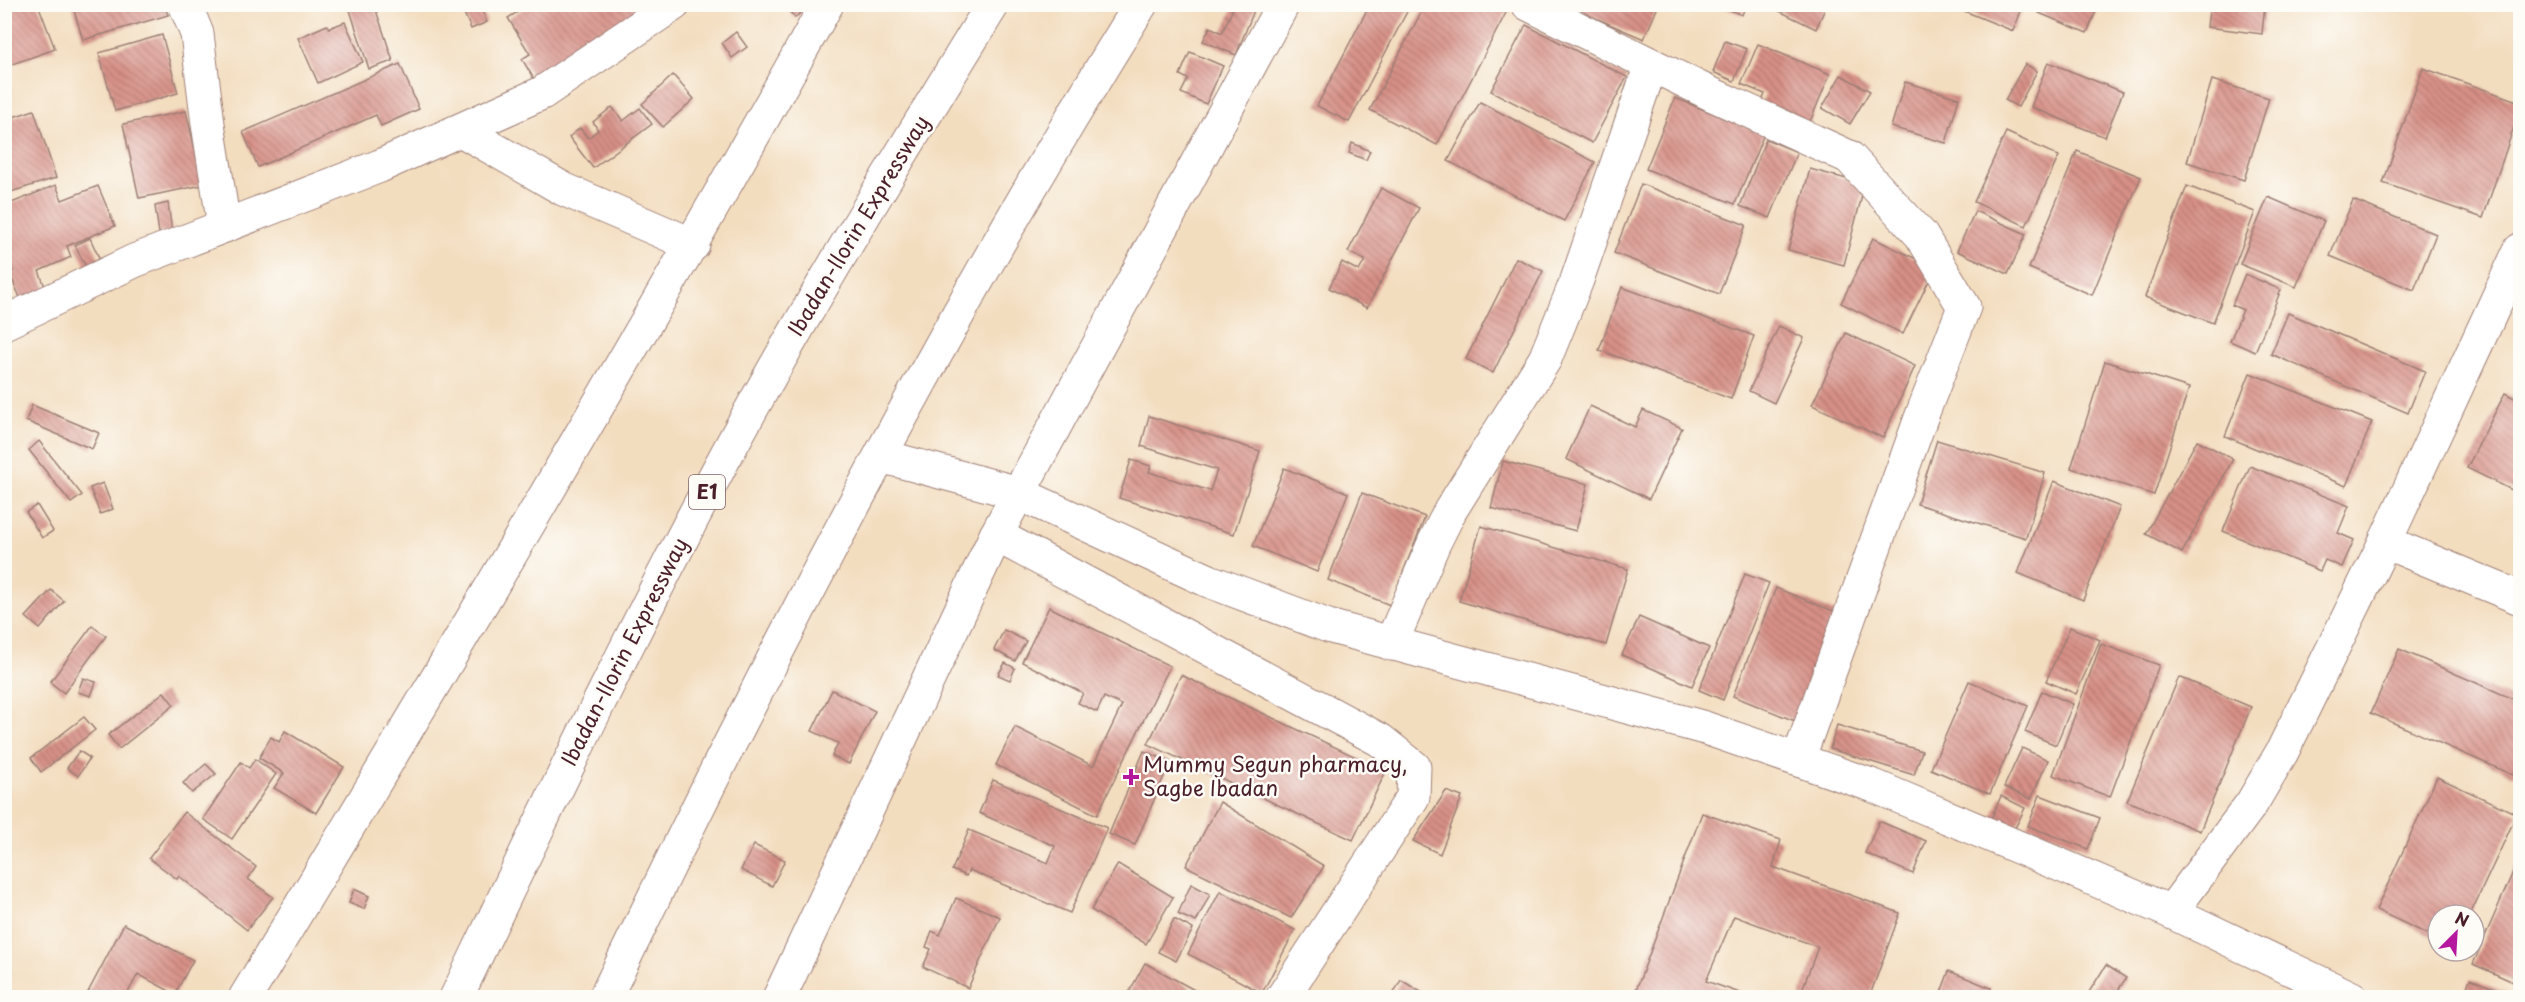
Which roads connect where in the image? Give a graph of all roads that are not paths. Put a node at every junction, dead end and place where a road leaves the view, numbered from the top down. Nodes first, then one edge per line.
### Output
1 (185, 4) edge
2 (674, 4) edge
3 (827, 4) edge
4 (993, 4) edge
5 (1142, 4) edge
6 (1283, 4) edge
7 (1528, 4) edge
8 (1651, 65) junction
9 (461, 130) junction
10 (224, 226) junction
11 (693, 245) junction
12 (2520, 250) edge
13 (5, 323) edge
14 (881, 456) junction
15 (1018, 493) junction
16 (996, 534) junction
17 (2385, 542) junction
18 (2520, 598) edge
19 (1391, 644) junction
20 (1798, 760) junction
21 (2170, 912) junction
22 (245, 998) edge
23 (456, 998) edge
24 (605, 998) edge
25 (779, 998) edge
26 (1282, 998) edge
27 (2352, 998) edge

1 - 10 main road
2 - 9 main road
3 - 11 main road
4 - 23 main road, Ibadan-Ilorin Expressway / E1
5 - 14 main road
6 - 15 main road
7 - 8 main road
8 - 19 main road
8 - 20 main road
9 - 10 main road
9 - 11 main road
10 - 13 main road
11 - 22 main road
12 - 17 main road
14 - 15 main road
14 - 24 main road
15 - 16 main road
15 - 19 main road
16 - 25 main road
16 - 26 main road
17 - 18 main road
17 - 21 main road
19 - 20 main road
20 - 21 main road
21 - 27 main road

